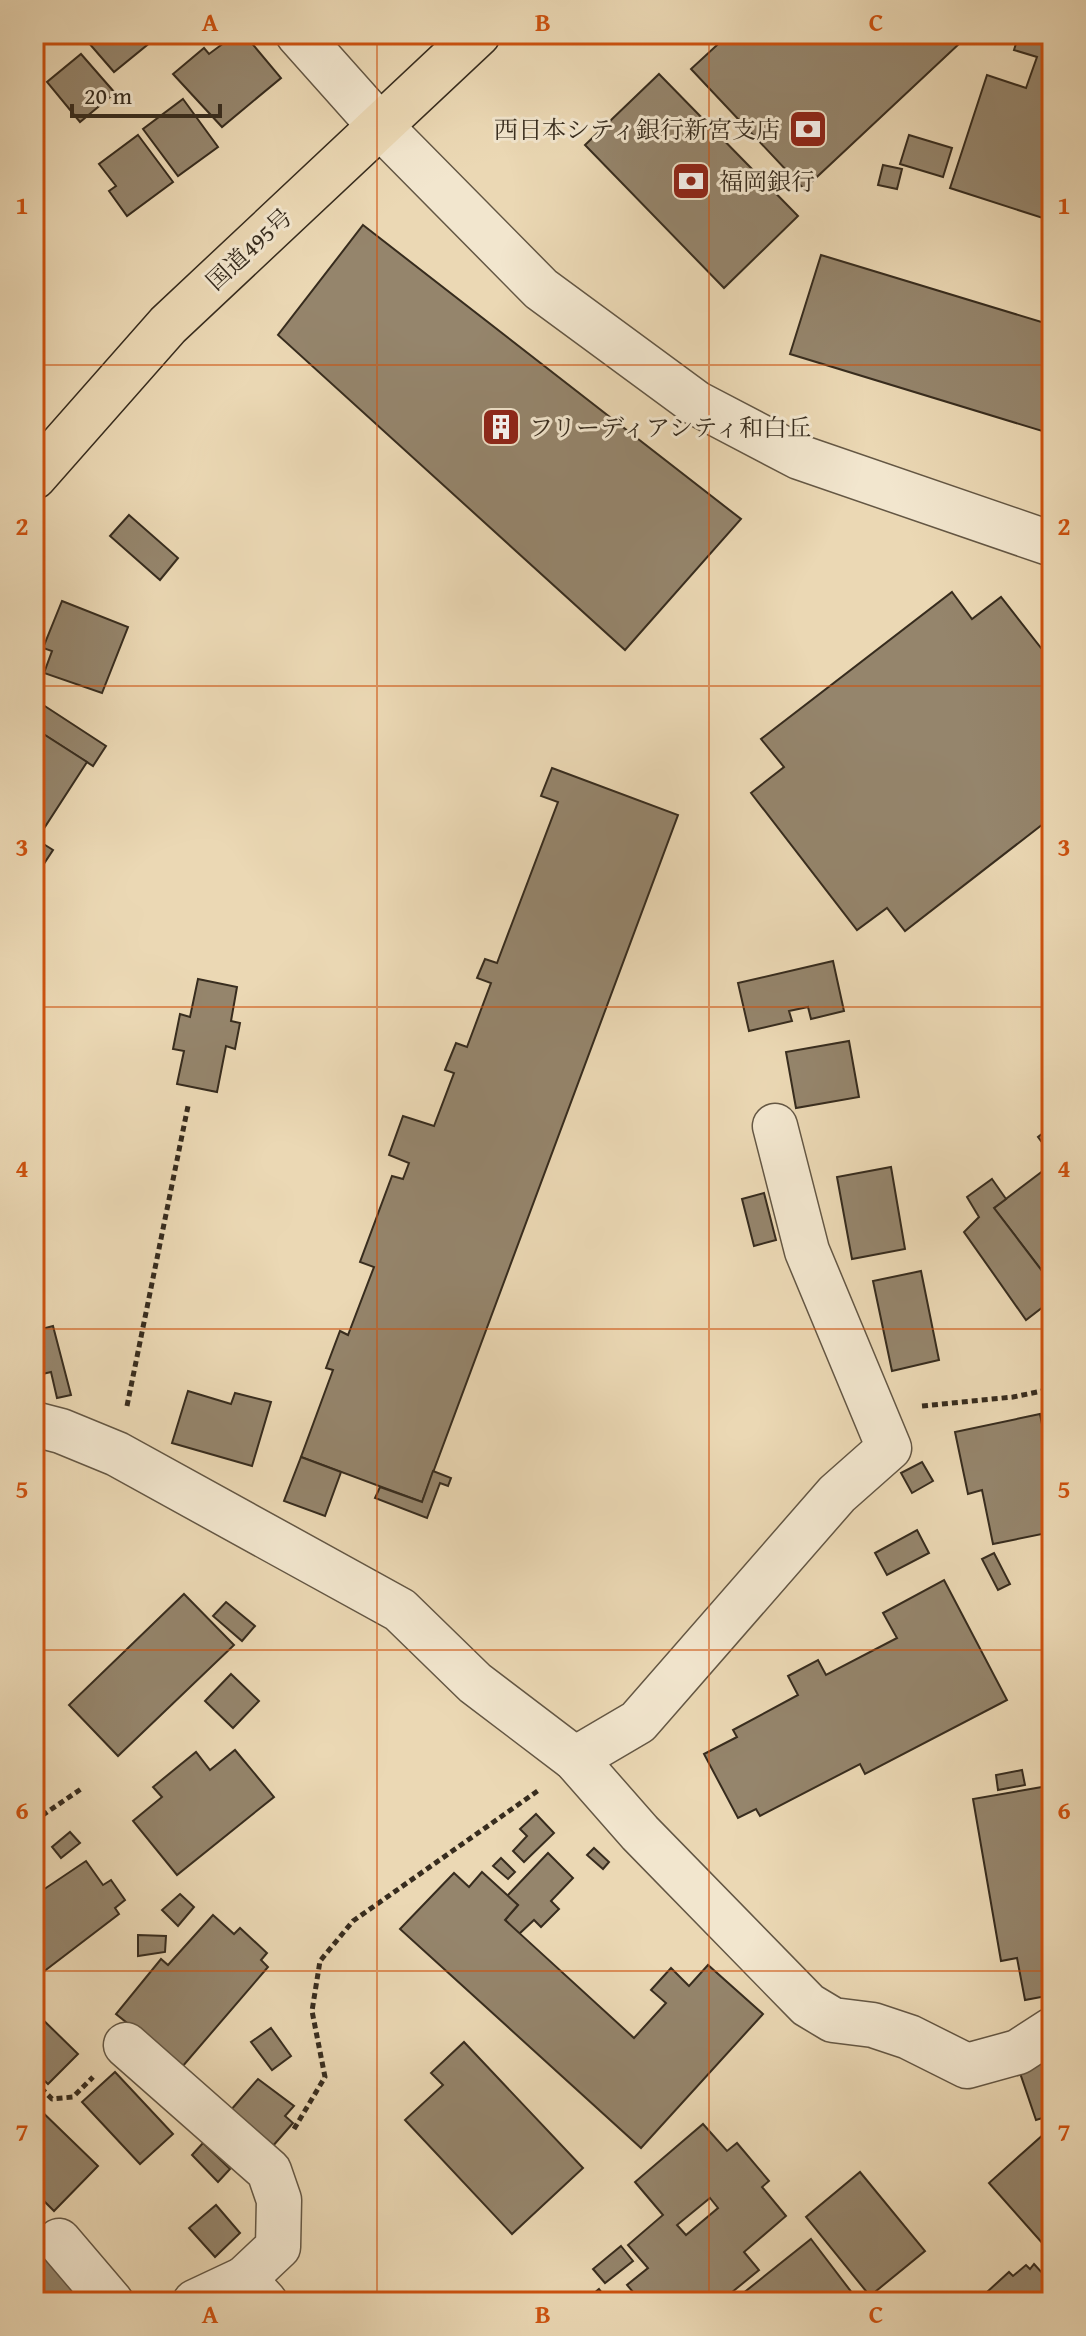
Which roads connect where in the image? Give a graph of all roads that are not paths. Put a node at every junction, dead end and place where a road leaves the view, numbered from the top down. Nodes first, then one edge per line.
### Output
1 (298, 34) edge
2 (478, 34) edge
3 (380, 126) junction
4 (34, 477) edge
5 (1052, 544) edge
6 (775, 1126) dead end
7 (34, 1424) edge
8 (575, 1759) junction
9 (1052, 2030) edge
10 (126, 2045) road end
11 (59, 2241) dead end
12 (254, 2290) edge
13 (111, 2302) edge
14 (195, 2302) edge

1 - 3 street
2 - 3 highway, 国道495号
3 - 4 highway, 国道495号
3 - 5 street
6 - 8 street
7 - 8 street
8 - 9 street
10 - 12 street
11 - 13 street
12 - 14 street

